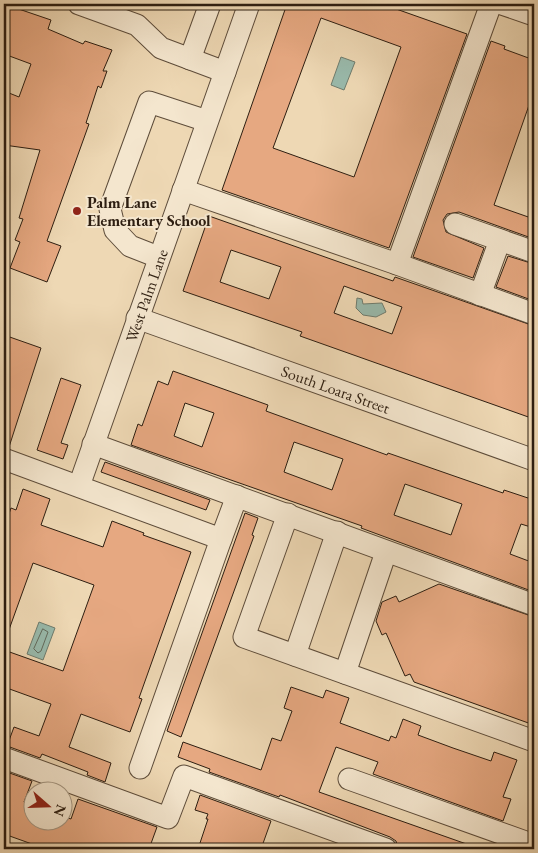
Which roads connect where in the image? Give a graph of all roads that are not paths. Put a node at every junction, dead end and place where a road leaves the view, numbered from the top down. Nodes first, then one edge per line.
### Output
1 (79, 4) edge
2 (210, 4) edge
3 (248, 4) edge
4 (491, 4) edge
5 (502, 4) edge
6 (534, 16) edge
7 (190, 59) junction
8 (225, 72) junction
9 (207, 121) junction
10 (183, 190) junction
11 (455, 224) dead end
12 (500, 240) junction
13 (534, 252) edge
14 (158, 257) junction
15 (397, 264) junction
16 (480, 295) junction
17 (534, 314) edge
18 (137, 318) junction
19 (93, 444) junction
20 (4, 459) edge
21 (534, 460) edge
22 (79, 486) junction
23 (237, 496) junction
24 (288, 514) junction
25 (337, 532) junction
26 (221, 540) junction
27 (386, 552) junction
28 (534, 605) edge
29 (295, 655) junction
30 (345, 673) junction
31 (534, 741) edge
32 (4, 758) edge
33 (140, 768) dead end
34 (349, 780) dead end
35 (534, 845) edge
36 (386, 849) edge

1 - 7 street
2 - 7 street
3 - 8 street, West Palm Lane
4 - 15 street
5 - 6 street
7 - 8 street
8 - 9 street, West Palm Lane
9 - 10 street, West Palm Lane
9 - 14 street
10 - 14 street, West Palm Lane
10 - 15 street
11 - 12 street
12 - 13 street
12 - 16 street
14 - 18 street, West Palm Lane
15 - 16 street
16 - 17 street
18 - 19 street, West Palm Lane
18 - 21 street, South Loara Street
19 - 22 street, West Palm Lane
19 - 23 street
20 - 22 street
22 - 26 street
23 - 24 street
23 - 26 street
24 - 25 street
24 - 29 street
25 - 27 street
25 - 29 street
26 - 33 street
27 - 28 street
27 - 30 street
29 - 30 street
30 - 31 street
32 - 36 street
34 - 35 street

